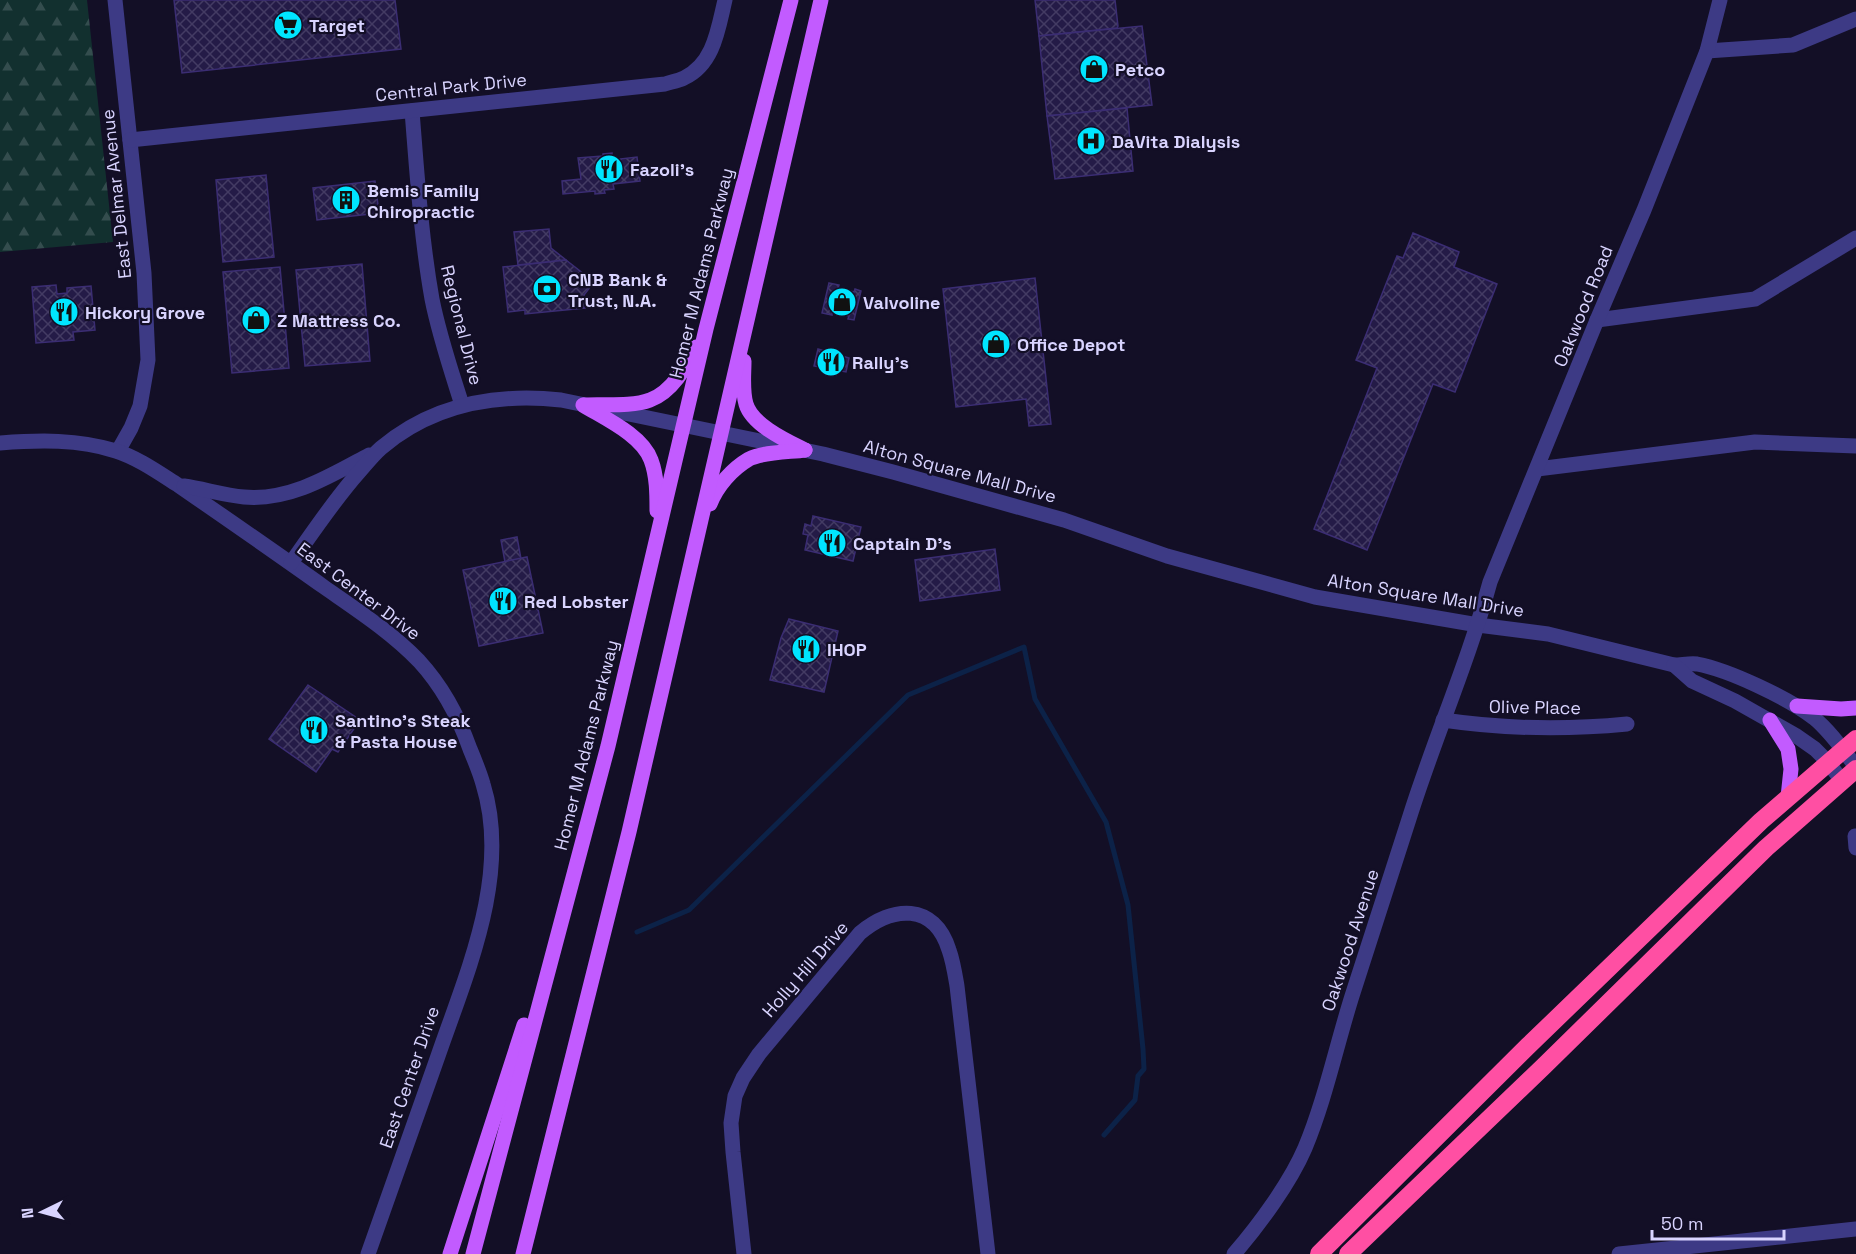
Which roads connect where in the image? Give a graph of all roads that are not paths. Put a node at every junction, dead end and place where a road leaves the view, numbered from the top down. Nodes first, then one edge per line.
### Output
1 (115, 0) edge
2 (725, 0) edge
3 (790, 0) edge
4 (821, 0) edge
5 (1720, 0) edge
6 (1856, 19) edge
7 (1707, 51) junction
8 (412, 111) junction
9 (130, 140) junction
10 (1856, 238) edge
11 (1597, 320) junction
12 (706, 329) junction
13 (744, 330) junction
14 (462, 405) junction
15 (583, 405) junction
16 (683, 426) junction
17 (720, 433) junction
18 (0, 443) edge
19 (1856, 446) edge
20 (380, 449) junction
21 (805, 450) junction
22 (118, 451) junction
23 (1537, 469) junction
24 (178, 485) junction
25 (658, 535) junction
26 (696, 541) junction
27 (291, 563) junction
28 (1478, 625) junction
29 (1674, 665) junction
30 (1797, 706) junction
31 (1856, 708) edge
32 (1443, 720) junction
33 (1770, 720) junction
34 (1627, 723) dead end
35 (1849, 744) edge
36 (608, 746) junction
37 (1828, 762) junction
38 (1851, 772) edge
39 (1788, 797) junction
40 (1856, 1229) edge
41 (1666, 1251) edge
42 (368, 1254) edge
43 (450, 1254) edge
44 (473, 1254) edge
45 (523, 1254) edge
46 (744, 1254) edge
47 (988, 1254) edge
48 (1234, 1254) edge
49 (1319, 1254) edge
50 (1348, 1254) edge
51 (1619, 1254) edge

1 - 9 street, East Delmar Avenue
2 - 8 street, Central Park Drive
3 - 12 main road, Homer M Adams Parkway
4 - 13 main road
5 - 7 street, Oakwood Road
6 - 7 street
7 - 11 street, Oakwood Road
8 - 9 street, Central Park Drive
8 - 14 street, Regional Drive
9 - 22 street, East Delmar Avenue
10 - 11 street
11 - 23 street, Oakwood Road
12 - 15 main road
12 - 16 main road, Homer M Adams Parkway
13 - 17 main road
13 - 21 main road
14 - 15 street, Alton Square Mall Drive
14 - 20 street, Alton Square Mall Drive
15 - 16 street, Alton Square Mall Drive
15 - 25 main road
16 - 17 street, Alton Square Mall Drive
16 - 25 main road, Homer M Adams Parkway
17 - 21 street, Alton Square Mall Drive
17 - 26 main road
18 - 22 street, East Center Drive
19 - 23 street
20 - 24 street
20 - 27 street, Alton Square Mall Drive
21 - 26 main road
21 - 28 street, Alton Square Mall Drive
22 - 24 street, East Center Drive
23 - 28 street, Oakwood Road
24 - 27 street, East Center Drive
25 - 36 main road, Homer M Adams Parkway
26 - 45 main road
27 - 42 street, East Center Drive
28 - 29 street, Alton Square Mall Drive
28 - 32 street, Oakwood Avenue
29 - 30 street, Alton Square Mall Drive
29 - 33 street, Alton Square Mall Drive
30 - 31 main road
30 - 35 street, Alton Square Mall Drive
32 - 34 street, Olive Place
32 - 48 street, Oakwood Avenue
33 - 37 street, Alton Square Mall Drive
33 - 39 main road
35 - 37 highway
35 - 38 street, Alton Square Mall Drive
36 - 43 main road
36 - 44 main road, Homer M Adams Parkway
37 - 38 street, Alton Square Mall Drive
37 - 39 highway
38 - 50 highway
39 - 49 highway
40 - 41 street
41 - 51 street
46 - 47 street, Holly Hill Drive

